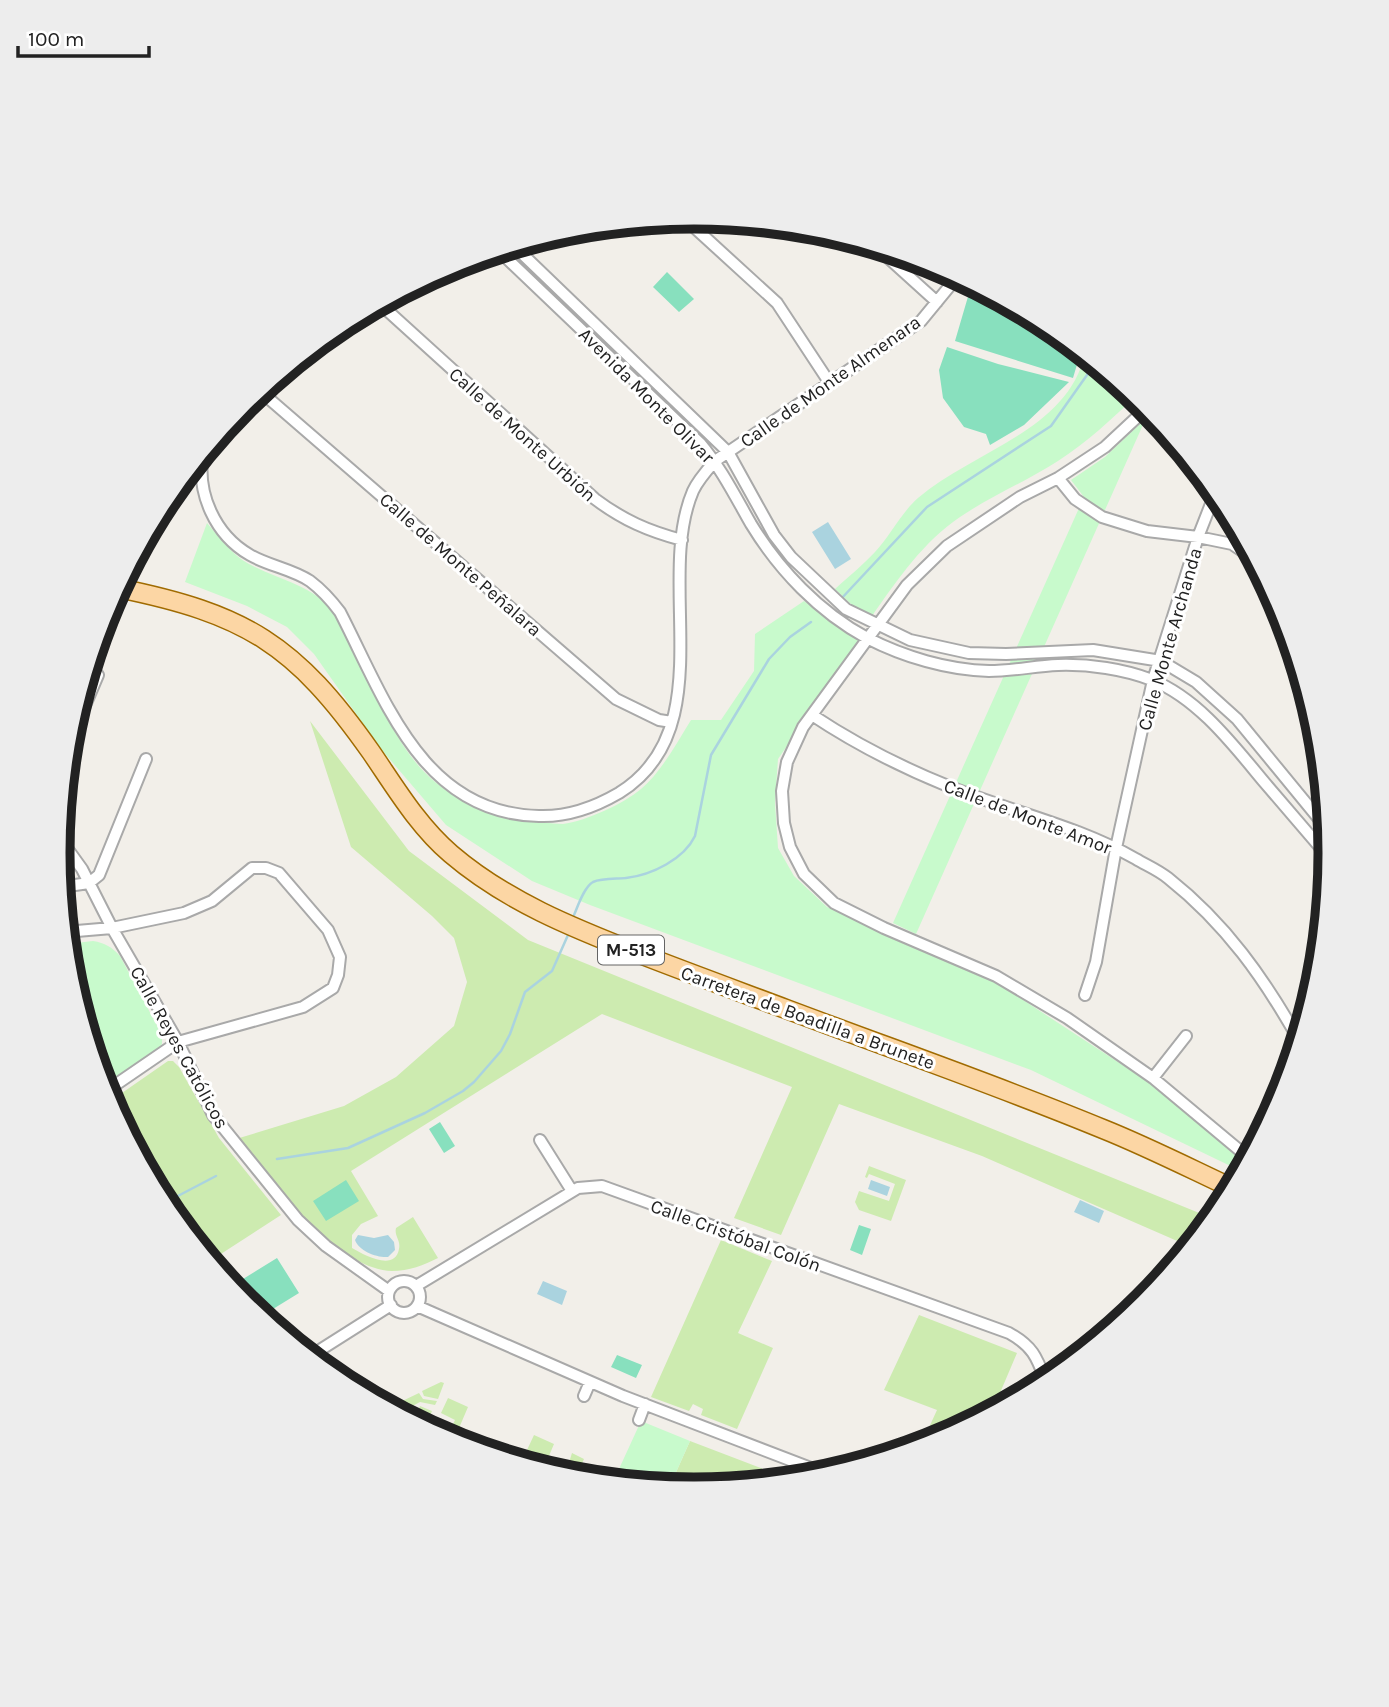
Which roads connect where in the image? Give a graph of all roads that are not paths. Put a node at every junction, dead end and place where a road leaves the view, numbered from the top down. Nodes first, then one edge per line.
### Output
1 (696, 229) edge
2 (522, 253) edge
3 (506, 258) edge
4 (892, 261) edge
5 (951, 285) edge
6 (561, 291) junction
7 (551, 301) junction
8 (937, 302) junction
9 (577, 307) junction
10 (387, 310) edge
11 (568, 317) junction
12 (829, 382) junction
13 (268, 398) edge
14 (1139, 415) edge
15 (728, 452) junction
16 (715, 461) junction
17 (201, 470) edge
18 (1058, 478) junction
19 (1211, 503) edge
20 (1198, 537) junction
21 (682, 540) junction
22 (1240, 549) edge
23 (128, 590) edge
24 (879, 625) junction
25 (868, 638) junction
26 (1161, 661) junction
27 (98, 674) dead end
28 (1153, 680) junction
29 (93, 687) edge
30 (812, 715) junction
31 (672, 722) junction
32 (146, 759) dead end
33 (1318, 818) edge
34 (1319, 846) edge
35 (1116, 848) junction
36 (70, 852) edge
37 (89, 883) junction
38 (71, 886) edge
39 (112, 928) junction
40 (75, 931) edge
41 (1085, 995) dead end
42 (1293, 1031) edge
43 (1186, 1036) dead end
44 (178, 1042) junction
45 (1153, 1078) junction
46 (115, 1085) edge
47 (540, 1140) dead end
48 (1243, 1152) edge
49 (1224, 1184) edge
50 (572, 1191) junction
51 (416, 1286) junction
52 (389, 1290) junction
53 (391, 1305) junction
54 (417, 1306) junction
55 (318, 1352) edge
56 (1043, 1372) edge
57 (590, 1382) junction
58 (584, 1396) dead end
59 (645, 1404) junction
60 (639, 1420) dead end
61 (809, 1467) edge

1 - 12 street
2 - 6 street, Avenida Monte Olivar
3 - 7 street, Avenida Monte Olivar
4 - 8 street
5 - 8 street, Calle de Monte Almenara
6 - 7 street
6 - 9 street, Avenida Monte Olivar
7 - 11 street, Avenida Monte Olivar
8 - 12 street, Calle de Monte Almenara
9 - 11 street
9 - 15 street, Avenida Monte Olivar
10 - 21 street, Calle de Monte Urbión
11 - 16 street, Avenida Monte Olivar
12 - 15 street, Calle de Monte Almenara
13 - 31 street, Calle de Monte Peñalara
14 - 18 street
15 - 16 street, Calle de Monte Almenara
15 - 24 street, Avenida Monte Olivar
16 - 21 street, Calle de Monte Almenara
16 - 25 street, Avenida Monte Olivar
17 - 31 street, Calle de Monte Almenara
18 - 20 street
18 - 24 street
19 - 20 street, Calle Monte Archanda
20 - 22 street
20 - 26 street, Calle Monte Archanda
21 - 31 street, Calle de Monte Almenara
23 - 49 main road, Carretera de Boadilla a Brunete / M-513
24 - 25 street
24 - 26 street, Avenida Monte Olivar
25 - 28 street, Avenida Monte Olivar
25 - 30 street
26 - 28 street, Calle Monte Archanda
26 - 33 street, Avenida Monte Olivar
27 - 29 street
28 - 34 street, Avenida Monte Olivar
28 - 35 street, Calle Monte Archanda
30 - 35 street, Calle de Monte Amor
30 - 45 street
32 - 37 street
35 - 41 street, Calle Monte Archanda
35 - 42 street, Calle de Monte Amor
36 - 37 street, Calle Reyes Católicos
37 - 38 street
37 - 39 street, Calle Reyes Católicos
39 - 40 street
39 - 44 street, Calle Reyes Católicos
39 - 44 street
43 - 45 street
44 - 46 street
44 - 52 street, Calle Reyes Católicos
45 - 48 street
47 - 50 street
50 - 51 street, Calle Cristóbal Colón
50 - 56 street, Calle Cristóbal Colón
51 - 52 street
51 - 54 street
52 - 53 street
53 - 54 street
53 - 55 street
54 - 57 street
57 - 58 street
57 - 59 street
59 - 60 street
59 - 61 street

